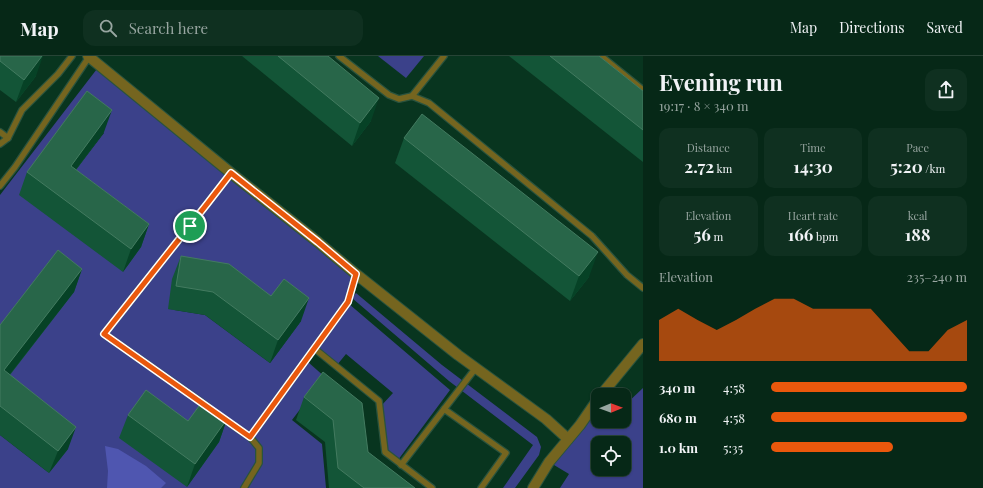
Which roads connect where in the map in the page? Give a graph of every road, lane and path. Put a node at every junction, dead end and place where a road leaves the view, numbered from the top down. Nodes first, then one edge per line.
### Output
1 (72, 56) edge
2 (88, 56) edge
3 (339, 56) edge
4 (444, 56) edge
5 (601, 56) edge
6 (643, 90) edge
7 (412, 96) junction
8 (0, 132) edge
9 (8, 138) junction
10 (0, 144) edge
11 (231, 173) junction
12 (0, 186) edge
13 (356, 274) junction
14 (643, 288) edge
15 (643, 344) edge
16 (315, 348) junction
17 (475, 369) junction
18 (607, 388) edge
19 (444, 409) junction
20 (591, 409) edge
21 (213, 410) edge
22 (219, 414) edge
23 (250, 437) junction
24 (568, 439) junction
25 (401, 465) junction
26 (244, 488) edge
27 (432, 488) edge
28 (481, 488) edge
29 (533, 488) edge

1 - 9 lane
2 - 11 street
2 - 12 lane
3 - 7 lane
4 - 7 lane
5 - 6 lane
7 - 14 lane
8 - 9 lane
9 - 10 lane
11 - 13 street
11 - 21 lane
13 - 16 lane
13 - 17 street
15 - 18 street
16 - 23 lane
16 - 25 lane
17 - 19 lane
17 - 24 street
19 - 25 lane
19 - 28 lane
20 - 24 street
22 - 23 lane
23 - 26 lane
24 - 29 street
25 - 27 lane

